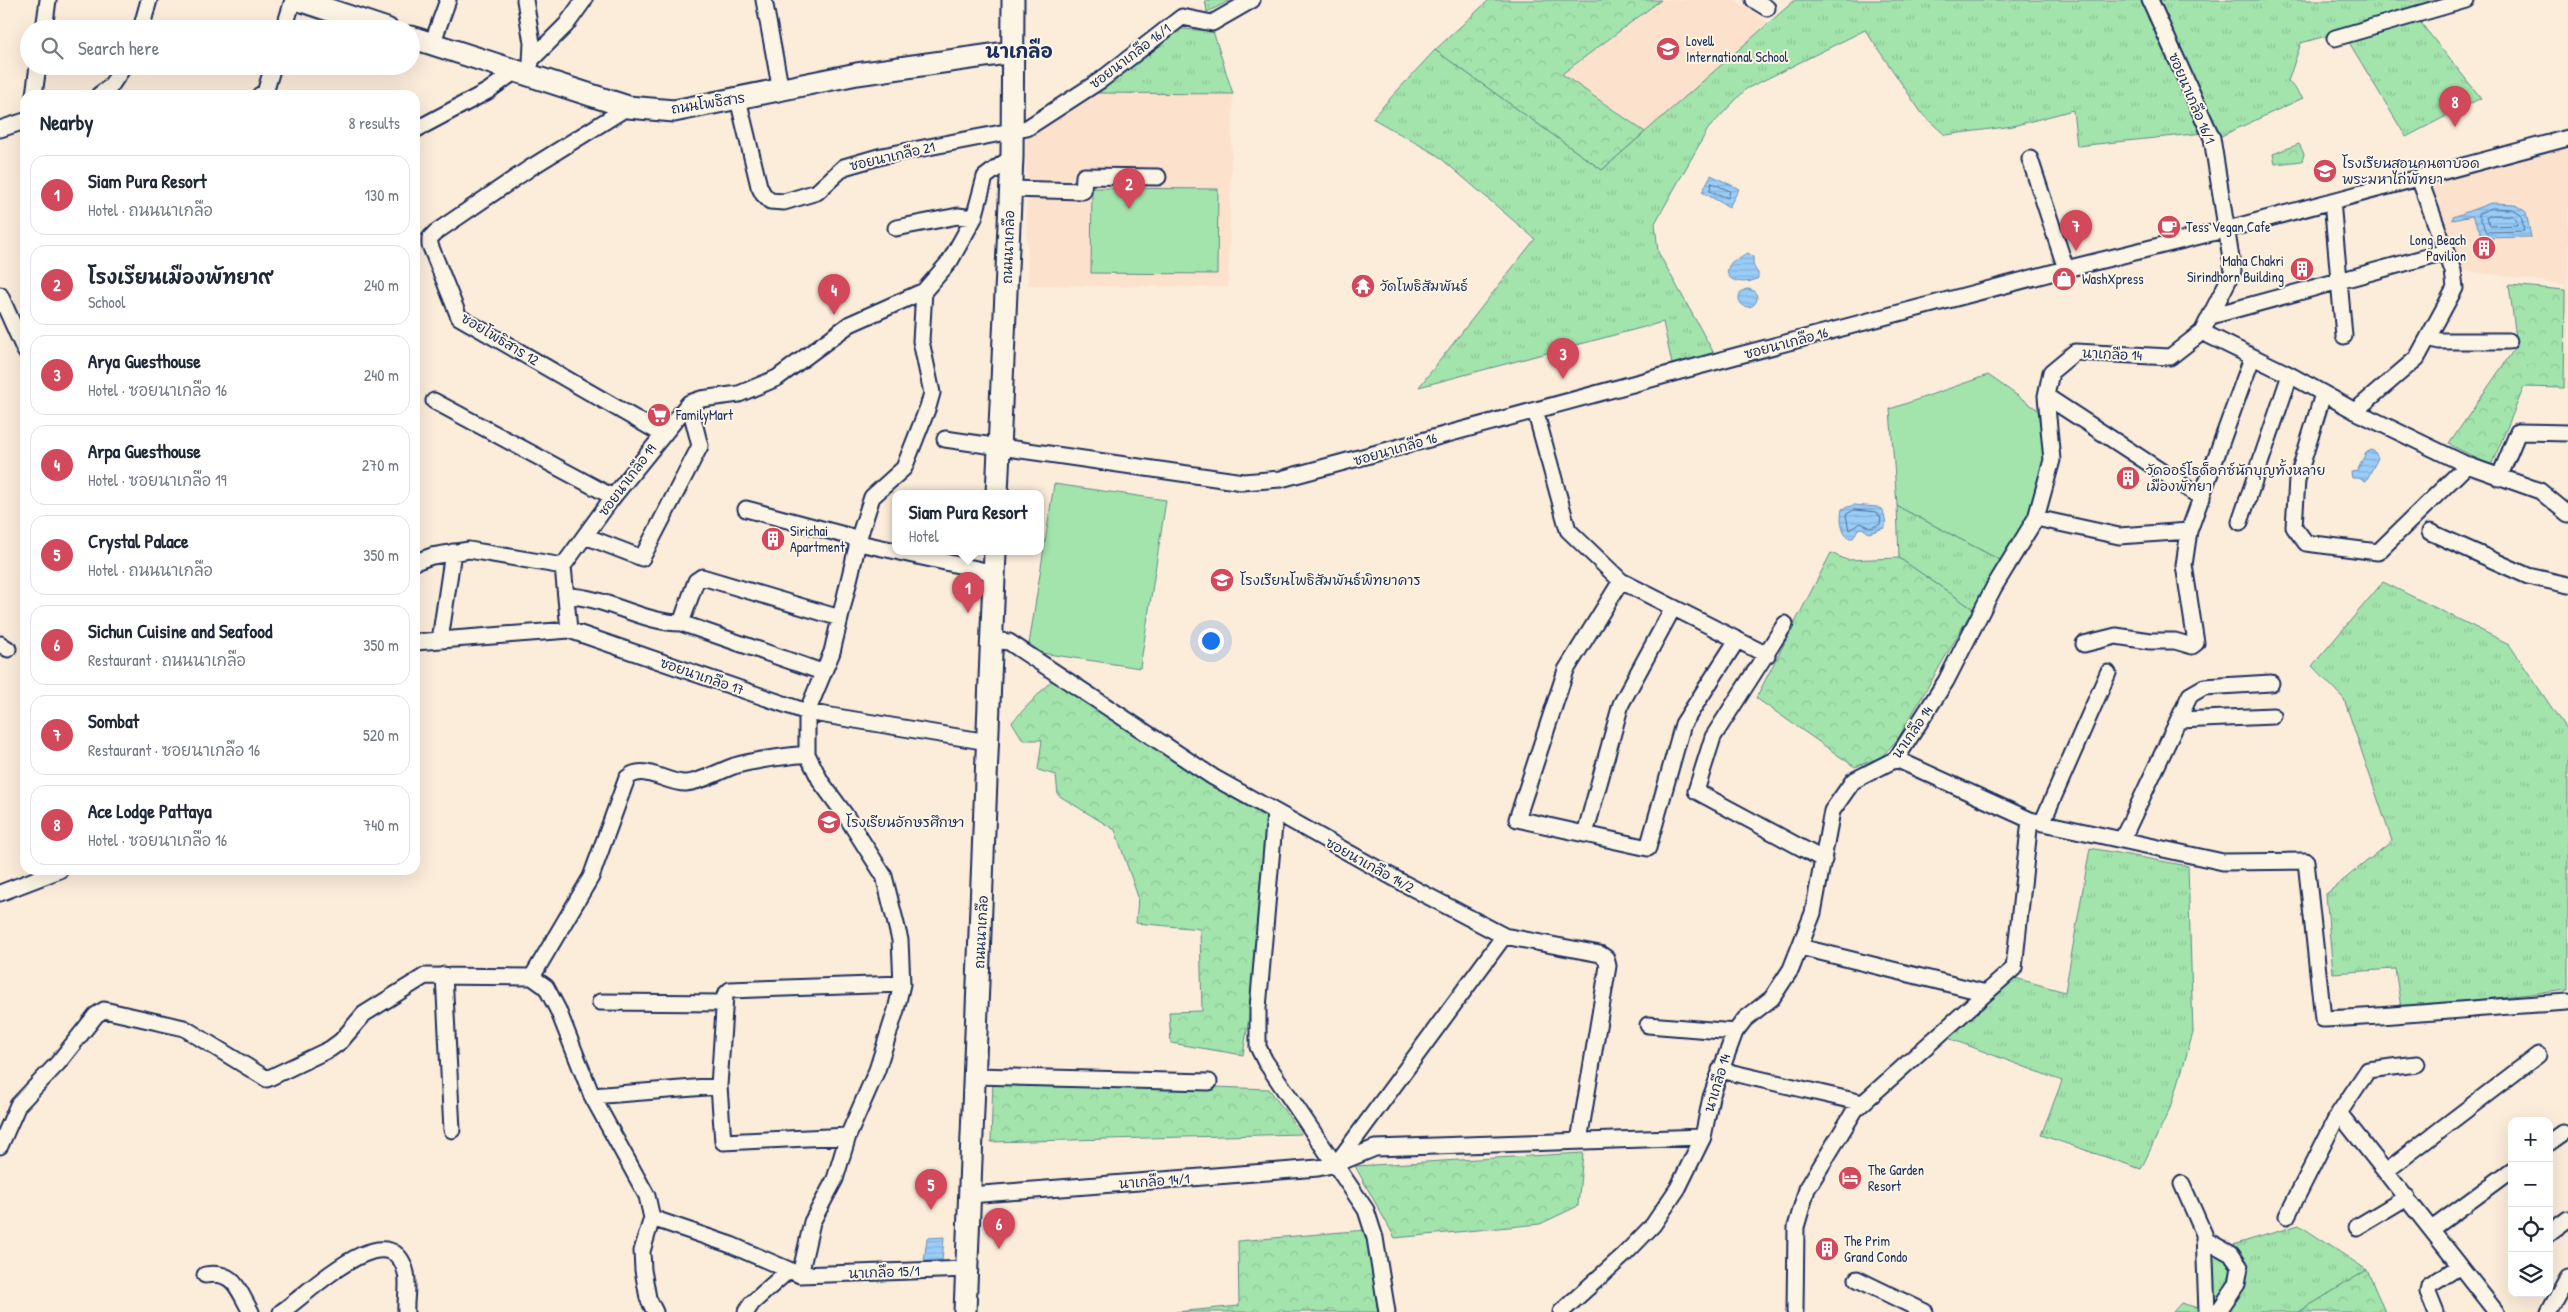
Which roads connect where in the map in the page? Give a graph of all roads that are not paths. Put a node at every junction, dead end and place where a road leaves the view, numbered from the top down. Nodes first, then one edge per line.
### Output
1 (48, 0) edge
2 (149, 0) edge
3 (293, 0) edge
4 (299, 0) edge
5 (448, 0) edge
6 (525, 0) edge
7 (764, 0) edge
8 (1013, 0) edge
9 (1252, 0) edge
10 (2150, 0) edge
11 (2466, 0) edge
12 (578, 3) edge
13 (45, 20) edge
14 (143, 20) edge
15 (287, 20) edge
16 (360, 20) edge
17 (2335, 38) dead end
18 (420, 40) edge
19 (432, 44) junction
20 (1013, 52) junction
21 (524, 69) junction
22 (37, 75) edge
23 (118, 75) edge
24 (270, 75) edge
25 (35, 90) edge
26 (106, 90) edge
27 (266, 90) edge
28 (780, 91) junction
29 (738, 99) junction
30 (628, 107) junction
31 (20, 123) edge
32 (420, 127) edge
33 (0, 129) edge
34 (1012, 132) junction
35 (2568, 138) edge
36 (1012, 157) junction
37 (2030, 159) dead end
38 (1158, 177) dead end
39 (2419, 178) junction
40 (1010, 189) junction
41 (2332, 201) junction
42 (974, 218) junction
43 (896, 228) dead end
44 (2228, 229) junction
45 (2445, 252) junction
46 (2066, 269) junction
47 (2338, 281) junction
48 (924, 291) junction
49 (0, 295) edge
50 (2211, 316) junction
51 (2202, 332) junction
52 (2344, 336) dead end
53 (2429, 338) junction
54 (20, 340) edge
55 (2509, 341) dead end
56 (2252, 358) junction
57 (2290, 375) junction
58 (2323, 394) junction
59 (2046, 396) junction
60 (434, 401) dead end
61 (689, 403) junction
62 (1535, 410) junction
63 (2355, 411) junction
64 (2568, 433) edge
65 (662, 434) junction
66 (945, 439) dead end
67 (999, 446) junction
68 (2466, 465) junction
69 (2499, 478) junction
70 (997, 490) edge
71 (613, 497) junction
72 (2202, 498) junction
73 (746, 509) dead end
74 (2568, 514) edge
75 (2036, 518) junction
76 (2240, 522) dead end
77 (2189, 531) junction
78 (2430, 532) dead end
79 (585, 536) junction
80 (859, 543) junction
81 (892, 550) edge
82 (453, 552) junction
83 (928, 555) edge
84 (420, 561) edge
85 (995, 562) edge
86 (563, 566) junction
87 (1621, 581) junction
88 (2568, 585) edge
89 (566, 596) junction
90 (1673, 608) junction
91 (840, 618) junction
92 (681, 623) junction
93 (1785, 624) dead end
94 (569, 630) junction
95 (440, 640) junction
96 (992, 640) junction
97 (1737, 640) junction
98 (420, 642) edge
99 (2084, 644) dead end
100 (1767, 655) junction
101 (822, 672) junction
102 (2108, 673) dead end
103 (2271, 683) dead end
104 (807, 712) junction
105 (2273, 716) dead end
106 (2178, 720) junction
107 (988, 742) junction
108 (807, 754) junction
109 (1896, 759) junction
110 (1275, 813) junction
111 (2036, 821) junction
112 (1585, 834) junction
113 (2122, 840) junction
114 (1824, 860) junction
115 (47, 875) edge
116 (0, 893) edge
117 (1504, 936) junction
118 (1800, 947) junction
119 (444, 975) junction
120 (532, 977) junction
121 (902, 984) junction
122 (1986, 993) junction
123 (600, 1002) dead end
124 (2568, 1002) edge
125 (724, 1003) junction
126 (1648, 1024) dead end
127 (1735, 1032) junction
128 (2538, 1055) dead end
129 (2417, 1064) dead end
130 (1720, 1070) junction
131 (975, 1076) junction
132 (1209, 1082) dead end
133 (719, 1086) junction
134 (592, 1096) junction
135 (1863, 1103) junction
136 (2338, 1113) junction
137 (452, 1130) dead end
138 (2563, 1133) dead end
139 (848, 1136) junction
140 (1703, 1137) junction
141 (2553, 1140) edge
142 (1580, 1141) junction
143 (0, 1146) edge
144 (1336, 1164) junction
145 (2386, 1171) junction
146 (2508, 1173) edge
147 (2182, 1184) dead end
148 (970, 1195) junction
149 (2406, 1198) junction
150 (2287, 1216) dead end
151 (652, 1218) junction
152 (2568, 1219) edge
153 (2357, 1227) dead end
154 (2432, 1229) junction
155 (2553, 1230) edge
156 (2204, 1238) junction
157 (2460, 1266) junction
158 (967, 1269) junction
159 (795, 1272) junction
160 (206, 1276) dead end
161 (2568, 1277) edge
162 (1857, 1279) dead end
163 (1567, 1310) edge
164 (251, 1312) edge
165 (282, 1312) edge
166 (406, 1312) edge
167 (655, 1312) edge
168 (746, 1312) edge
169 (965, 1312) edge
170 (1386, 1312) edge
171 (1795, 1312) edge
172 (1925, 1312) edge
173 (2207, 1312) edge
174 (2218, 1312) edge
175 (2436, 1312) edge
176 (2496, 1312) edge
177 (2549, 1312) edge

1 - 13 street
2 - 14 street
3 - 15 street
4 - 16 street
5 - 19 street
6 - 21 street
7 - 28 street
8 - 20 street, ถนนนาเกลือ
9 - 34 street, ซอยนาเกลือ 16/1
10 - 44 street, ซอยนาเกลือ 16/1
11 - 17 street
12 - 21 street
18 - 19 street, ถนนโพธิสาร
19 - 21 street, ถนนโพธิสาร
20 - 28 street, ถนนโพธิสาร
20 - 34 street, ถนนนาเกลือ
21 - 30 street, ถนนโพธิสาร
21 - 32 street
22 - 25 street
23 - 26 street
24 - 27 street
28 - 29 street, ถนนโพธิสาร
29 - 30 street, ถนนโพธิสาร
29 - 34 street, ซอยนาเกลือ 21
30 - 65 street, ซอยโพธิสาร 12
31 - 33 street
34 - 36 street, ถนนนาเกลือ
35 - 39 street, ซอยนาเกลือ 16
36 - 40 street, ถนนนาเกลือ
36 - 42 street
37 - 46 street
38 - 40 street
39 - 41 street, ซอยนาเกลือ 16
39 - 45 street
40 - 67 street, ถนนนาเกลือ
41 - 44 street, ซอยนาเกลือ 16
41 - 47 street
42 - 43 street
42 - 48 street
44 - 46 street, ซอยนาเกลือ 16
44 - 50 street, นาเกลือ 14
45 - 47 street
45 - 53 street
46 - 62 street, ซอยนาเกลือ 16
47 - 50 street
47 - 52 street
48 - 61 street
48 - 80 street
49 - 54 street
50 - 51 street, นาเกลือ 14
51 - 56 street
51 - 59 street, นาเกลือ 14
53 - 55 street
53 - 63 street
56 - 57 street
56 - 72 street
57 - 58 street
57 - 76 street
58 - 63 street
58 - 68 street
59 - 72 street
59 - 75 street, นาเกลือ 14
60 - 71 street
61 - 65 street, ซอยนาเกลือ 19
61 - 79 street
62 - 67 street, ซอยนาเกลือ 16
62 - 87 street
63 - 68 street
64 - 69 street
65 - 71 street, ซอยนาเกลือ 19
66 - 67 street, ซอยนาเกลือ 16
67 - 70 street, ถนนนาเกลือ
68 - 69 street
69 - 74 street
71 - 79 street, ซอยนาเกลือ 19
72 - 77 street
73 - 80 street
75 - 77 street
75 - 109 street, นาเกลือ 14
77 - 99 street
78 - 88 street
79 - 86 street, ซอยนาเกลือ 19
80 - 81 street
80 - 91 street
82 - 84 street
82 - 86 street
82 - 95 street
83 - 85 street
85 - 96 street, ถนนนาเกลือ
86 - 89 street
87 - 90 street
87 - 112 street
89 - 92 street
89 - 94 street
90 - 97 street
90 - 112 street
91 - 92 street
91 - 101 street
92 - 101 street
93 - 100 street
94 - 95 street, ซอยนาเกลือ 17
94 - 104 street, ซอยนาเกลือ 17
95 - 98 street, ซอยนาเกลือ 17
96 - 107 street, ถนนนาเกลือ
96 - 110 street, ซอยนาเกลือ 14/2
97 - 100 street
97 - 112 street
100 - 114 street
101 - 104 street
102 - 111 street
103 - 106 street
104 - 107 street, ซอยนาเกลือ 17
104 - 108 street
105 - 106 street
106 - 113 street
107 - 131 street, ถนนนาเกลือ
108 - 120 street
108 - 121 street
109 - 111 street
109 - 114 street, นาเกลือ 14
110 - 117 street, ซอยนาเกลือ 14/2
110 - 144 street
111 - 113 street
111 - 122 street
113 - 124 street
114 - 118 street, นาเกลือ 14
115 - 116 street
117 - 142 street, ซอยนาเกลือ 14/2
117 - 144 street
118 - 122 street
118 - 127 street, นาเกลือ 14
119 - 120 street
119 - 137 street
119 - 143 street
120 - 134 street
121 - 125 street
121 - 139 street
122 - 135 street
123 - 125 street
125 - 133 street
126 - 127 street
127 - 130 street, นาเกลือ 14
128 - 145 street
129 - 136 street
130 - 135 street
130 - 140 street, นาเกลือ 14
131 - 132 street
131 - 148 street, ถนนนาเกลือ
133 - 134 street
133 - 139 street
134 - 151 street
135 - 171 street
136 - 145 street
136 - 150 street
138 - 141 street
139 - 159 street
140 - 142 street, นาเกลือ 14/1
140 - 163 street, นาเกลือ 14
142 - 144 street, นาเกลือ 14/1
144 - 148 street, นาเกลือ 14/1
144 - 170 street
145 - 149 street
146 - 154 street
147 - 156 street
148 - 158 street, ถนนนาเกลือ
149 - 153 street
149 - 154 street
151 - 159 street
151 - 167 street
152 - 155 street
154 - 157 street
156 - 173 street
156 - 174 street
157 - 175 street
157 - 176 street
158 - 159 street, นาเกลือ 15/1
158 - 169 street, ถนนนาเกลือ
159 - 168 street
160 - 164 street
161 - 177 street
162 - 172 street
165 - 166 street

